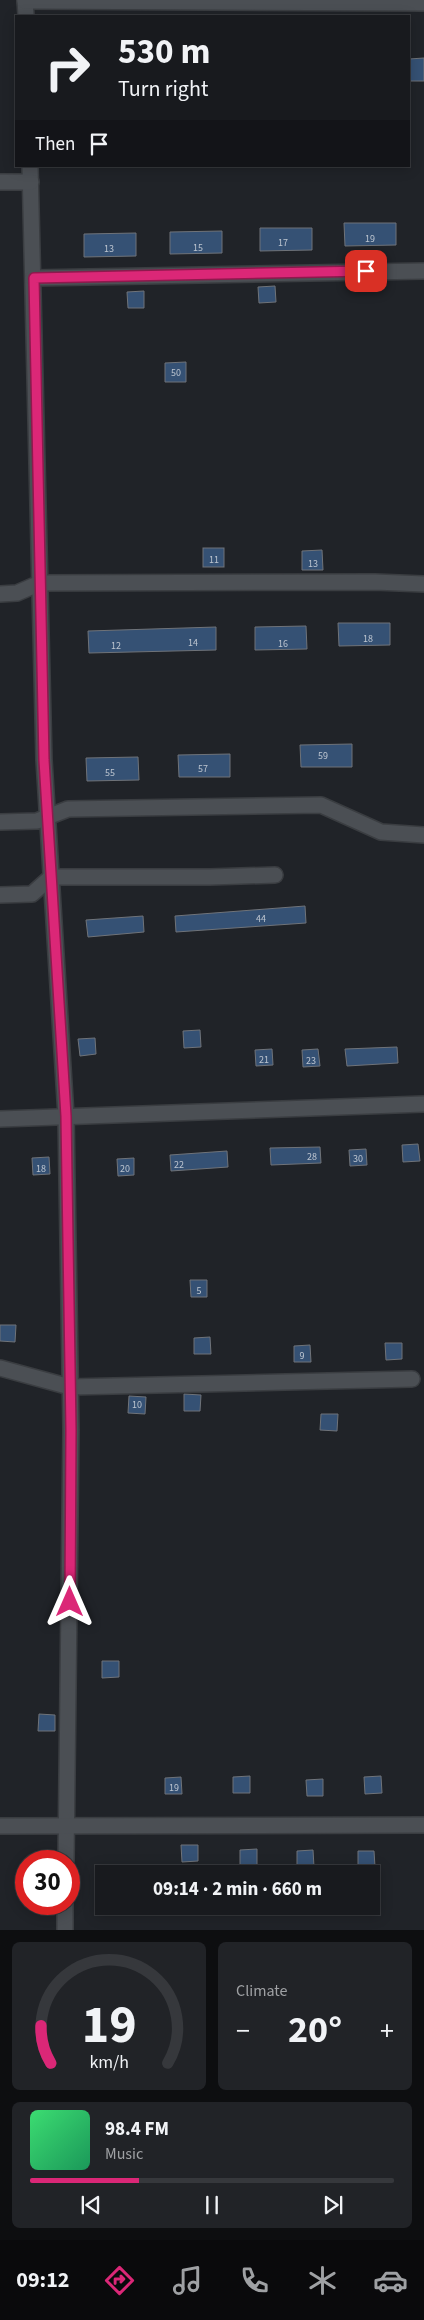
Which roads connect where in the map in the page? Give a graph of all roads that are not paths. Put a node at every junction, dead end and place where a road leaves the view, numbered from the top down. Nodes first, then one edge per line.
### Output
1 (25, 0) edge
2 (424, 2) edge
3 (26, 15) edge
4 (30, 167) edge
5 (0, 182) edge
6 (31, 182) junction
7 (424, 270) edge
8 (34, 278) junction
9 (40, 583) junction
10 (424, 584) edge
11 (0, 594) edge
12 (48, 816) junction
13 (0, 822) edge
14 (424, 835) edge
15 (275, 874) dead end
16 (51, 877) junction
17 (0, 895) edge
18 (424, 1104) edge
19 (66, 1116) junction
20 (0, 1119) edge
21 (0, 1368) edge
22 (412, 1379) dead end
23 (70, 1387) junction
24 (424, 1825) edge
25 (0, 1826) edge
26 (67, 1826) junction
27 (66, 1850) edge
28 (65, 1915) edge
29 (65, 1930) edge

1 - 2 street
1 - 3 street
4 - 6 street
5 - 6 street
6 - 8 street
7 - 8 street
8 - 9 street
9 - 10 street
9 - 11 street
9 - 12 street
12 - 13 street
12 - 14 street
12 - 16 street
15 - 16 street
16 - 17 street
16 - 19 street
18 - 19 street
19 - 20 street
19 - 23 street
21 - 23 street
22 - 23 street
23 - 26 street
24 - 26 street
25 - 26 street
26 - 27 street
28 - 29 street

